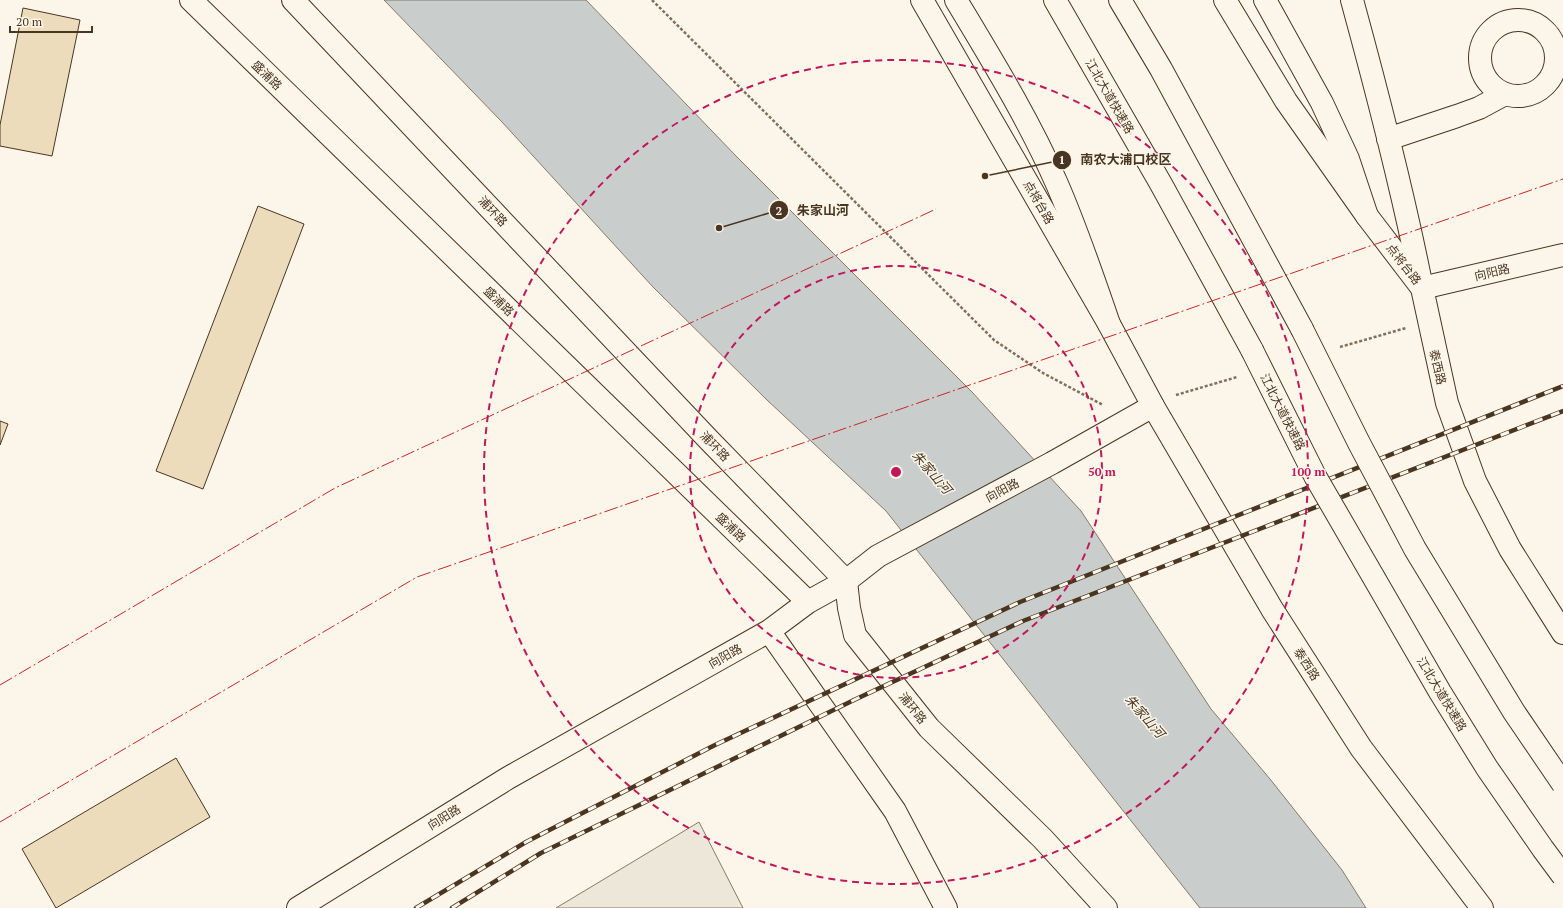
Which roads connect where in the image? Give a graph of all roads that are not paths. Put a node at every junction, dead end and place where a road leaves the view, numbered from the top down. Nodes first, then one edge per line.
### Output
1 (191, 0) edge
2 (293, 0) edge
3 (922, 0) edge
4 (956, 0) edge
5 (1054, 0) edge
6 (1120, 0) edge
7 (1225, 0) edge
8 (1265, 0) edge
9 (1352, 0) edge
10 (1505, 94) dead end
11 (1388, 139) junction
12 (1367, 216) junction
13 (1563, 255) edge
14 (1422, 288) junction
15 (1109, 324) junction
16 (1153, 406) junction
17 (846, 581) junction
18 (808, 602) junction
19 (769, 631) junction
20 (1563, 633) edge
21 (1563, 784) edge
22 (1563, 876) edge
23 (298, 908) edge
24 (946, 908) edge
25 (1106, 908) edge
26 (1482, 908) edge

1 - 18 main road, 盛浦路
2 - 17 main road, 浦环路
3 - 15 main road, 点将台路
4 - 15 main road
5 - 22 main road, 江北大道快速路, bridge
6 - 21 main road, bridge
7 - 12 main road
8 - 12 main road, 点将台路
9 - 11 main road, 点将台路
10 - 11 main road
11 - 14 main road, 点将台路
12 - 14 main road, 点将台路
13 - 14 main road, 向阳路
14 - 20 main road, 泰西路
15 - 16 main road, 点将台路
16 - 17 main road, 向阳路
16 - 26 main road, 泰西路
17 - 18 main road, 向阳路
17 - 25 main road, 浦环路
18 - 19 main road, 向阳路
19 - 23 main road, 向阳路
19 - 24 main road

